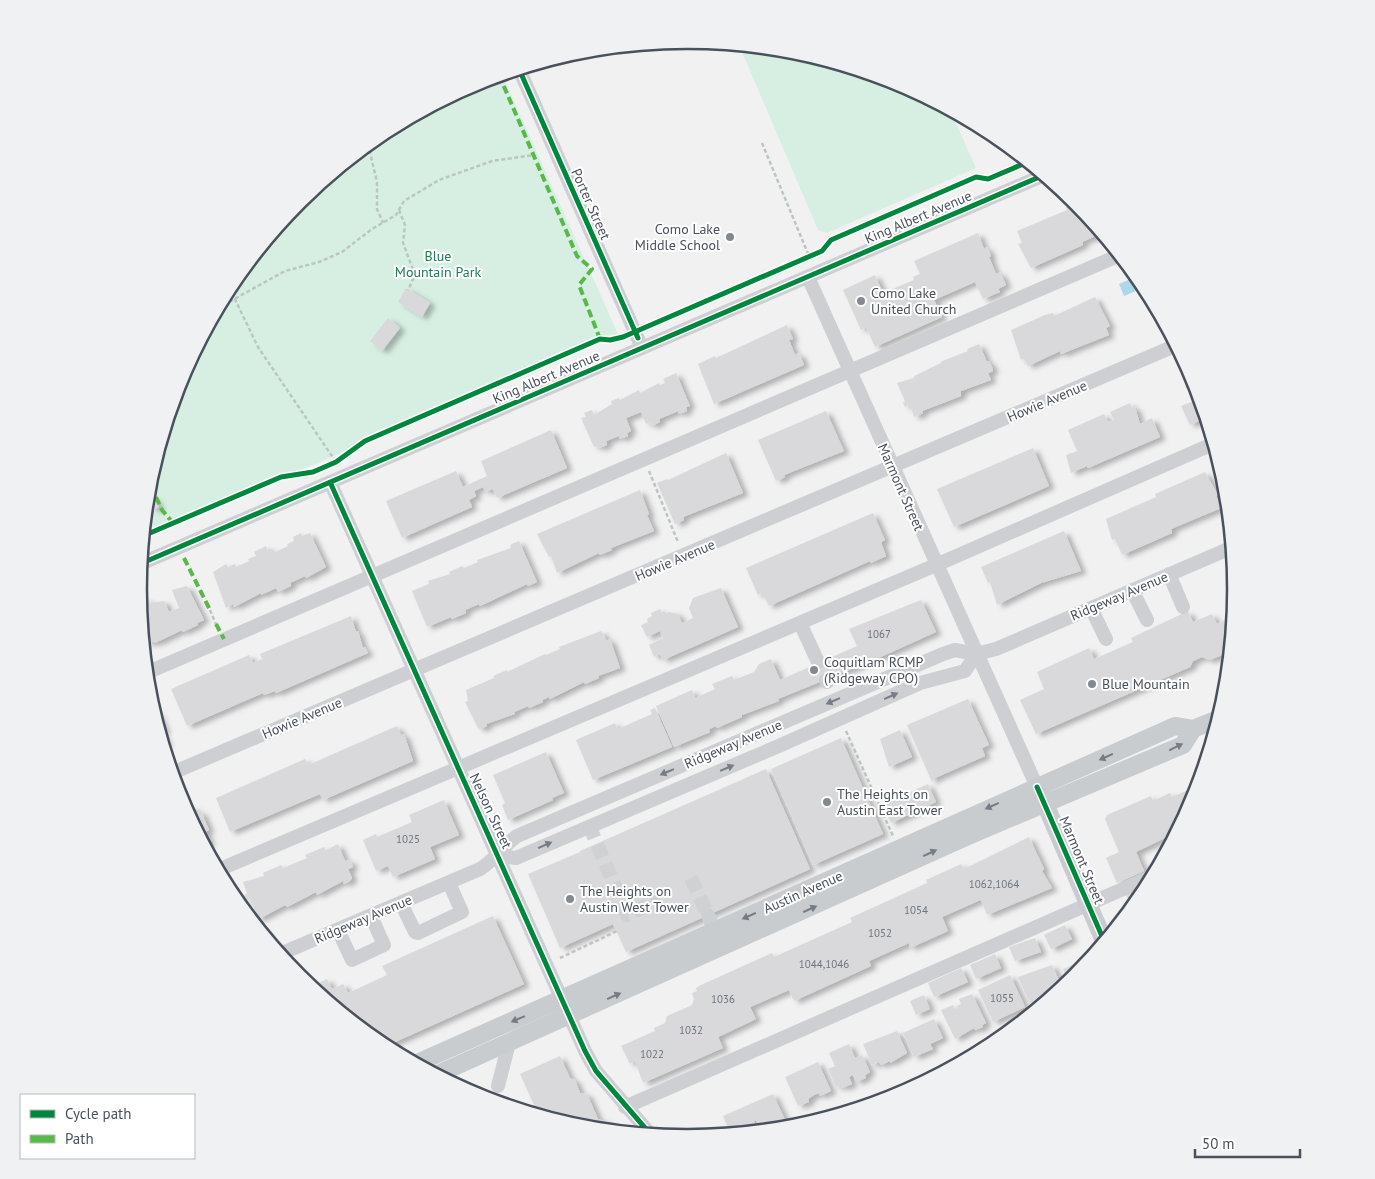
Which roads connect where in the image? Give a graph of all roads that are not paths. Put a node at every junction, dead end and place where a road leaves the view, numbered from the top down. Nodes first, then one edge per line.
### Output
1 (522, 75) edge
2 (1038, 178) edge
3 (1115, 257) edge
4 (808, 277) junction
5 (642, 348) junction
6 (1171, 348) edge
7 (849, 369) junction
8 (1209, 445) edge
9 (893, 468) junction
10 (330, 482) junction
11 (1227, 550) edge
12 (148, 561) edge
13 (936, 565) junction
14 (1169, 574) junction
15 (372, 575) junction
16 (1132, 590) junction
17 (1183, 607) dead end
18 (1091, 608) junction
19 (1147, 620) dead end
20 (800, 622) junction
21 (1106, 639) dead end
22 (976, 654) junction
23 (818, 662) dead end
24 (153, 669) edge
25 (415, 671) junction
26 (1212, 721) edge
27 (458, 767) junction
28 (178, 771) edge
29 (1041, 795) junction
30 (499, 856) junction
31 (224, 868) edge
32 (1143, 880) edge
33 (449, 883) junction
34 (401, 903) junction
35 (1089, 905) junction
36 (708, 915) tunnel mouth
37 (371, 916) junction
38 (338, 930) junction
39 (715, 932) junction
40 (1102, 936) edge
41 (286, 951) edge
42 (562, 1000) junction
43 (570, 1016) junction
44 (509, 1043) junction
45 (422, 1061) edge
46 (444, 1072) edge
47 (498, 1086) dead end
48 (625, 1107) junction
49 (645, 1128) edge

1 - 5 street, Porter Street
2 - 4 street, King Albert Avenue
3 - 7 street
4 - 5 street, King Albert Avenue
4 - 7 street, Marmont Street
5 - 10 street, King Albert Avenue
6 - 9 street, Howie Avenue
7 - 9 street, Marmont Street
7 - 15 street
8 - 13 street
9 - 13 street, Marmont Street
9 - 25 street, Howie Avenue
10 - 12 street, King Albert Avenue
10 - 15 street, Nelson Street
11 - 14 street, Ridgeway Avenue
13 - 20 street
13 - 22 street, Marmont Street
14 - 16 street, Ridgeway Avenue
14 - 17 street
15 - 24 street
15 - 25 street, Nelson Street
16 - 18 street, Ridgeway Avenue
16 - 19 street
18 - 21 street
18 - 22 street, Ridgeway Avenue
20 - 23 street
20 - 27 street
22 - 29 street, Marmont Street
30 -> 22 street, Ridgeway Avenue
22 -> 30 street, Ridgeway Avenue
25 - 27 street, Nelson Street
25 - 28 street, Howie Avenue
26 - 29 main road, Austin Avenue
27 - 30 street, Nelson Street
27 - 31 street
29 - 35 main road, Marmont Street
29 -> 39 main road, Austin Avenue
43 -> 29 main road, Austin Avenue
30 - 33 street, Ridgeway Avenue
30 - 42 street, Nelson Street
32 - 35 street
33 - 34 street, Ridgeway Avenue
33 - 34 street
34 - 37 street, Ridgeway Avenue
35 - 40 main road, Marmont Street
35 - 48 street
36 - 39 street
37 - 38 street, Ridgeway Avenue
37 - 38 street
38 - 41 street, Ridgeway Avenue
39 - 42 main road, Austin Avenue
42 - 43 street, Nelson Street
42 -> 45 main road, Austin Avenue
43 - 44 main road, Austin Avenue
43 - 48 street, Nelson Street
44 - 46 main road, Austin Avenue
44 - 47 street
48 - 49 street, Nelson Street

